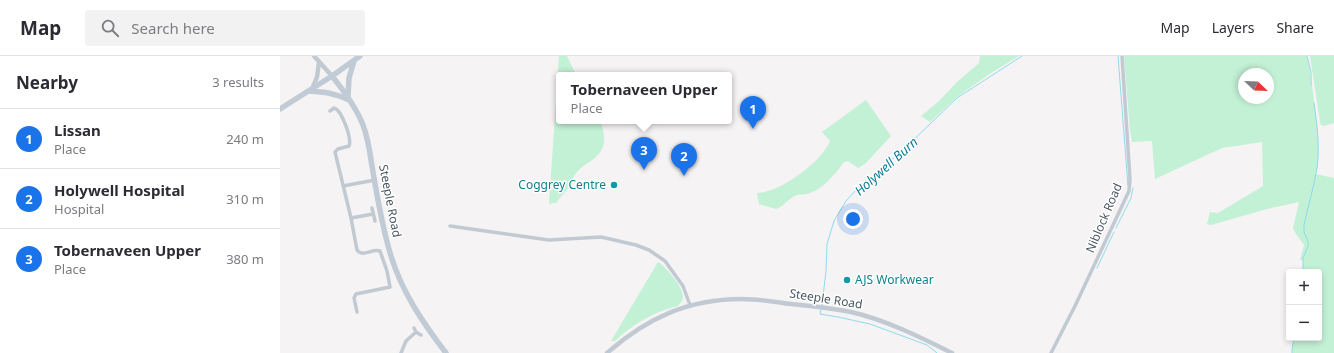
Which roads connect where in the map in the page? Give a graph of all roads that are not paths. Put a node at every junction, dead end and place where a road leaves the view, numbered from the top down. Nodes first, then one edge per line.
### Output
1 (314, 56) edge
2 (360, 56) edge
3 (1122, 56) edge
4 (354, 61) junction
5 (319, 62) junction
6 (332, 76) junction
7 (311, 90) junction
8 (349, 98) junction
9 (280, 109) edge
10 (330, 111) dead end
11 (375, 180) junction
12 (344, 186) junction
13 (372, 208) dead end
14 (373, 214) junction
15 (351, 218) junction
16 (375, 221) dead end
17 (450, 226) dead end
18 (690, 306) junction
19 (357, 312) dead end
20 (421, 335) dead end
21 (401, 353) edge
22 (446, 353) edge
23 (607, 353) edge
24 (952, 353) edge
25 (1051, 353) edge

1 - 5 street, Steeple Road
2 - 4 main road
3 - 25 street, Niblock Road
4 - 6 main road
4 - 8 main road
5 - 6 street, Steeple Road
5 - 7 street
6 - 7 main road
6 - 8 main road, Steeple Road
7 - 8 main road
7 - 9 main road
8 - 11 main road, Steeple Road
10 - 12 street
11 - 12 street
11 - 22 main road, Steeple Road
12 - 15 street
13 - 14 street
14 - 15 street
14 - 16 street
15 - 19 street
17 - 18 street
18 - 23 street, Steeple Road
18 - 24 street, Steeple Road
20 - 21 street

